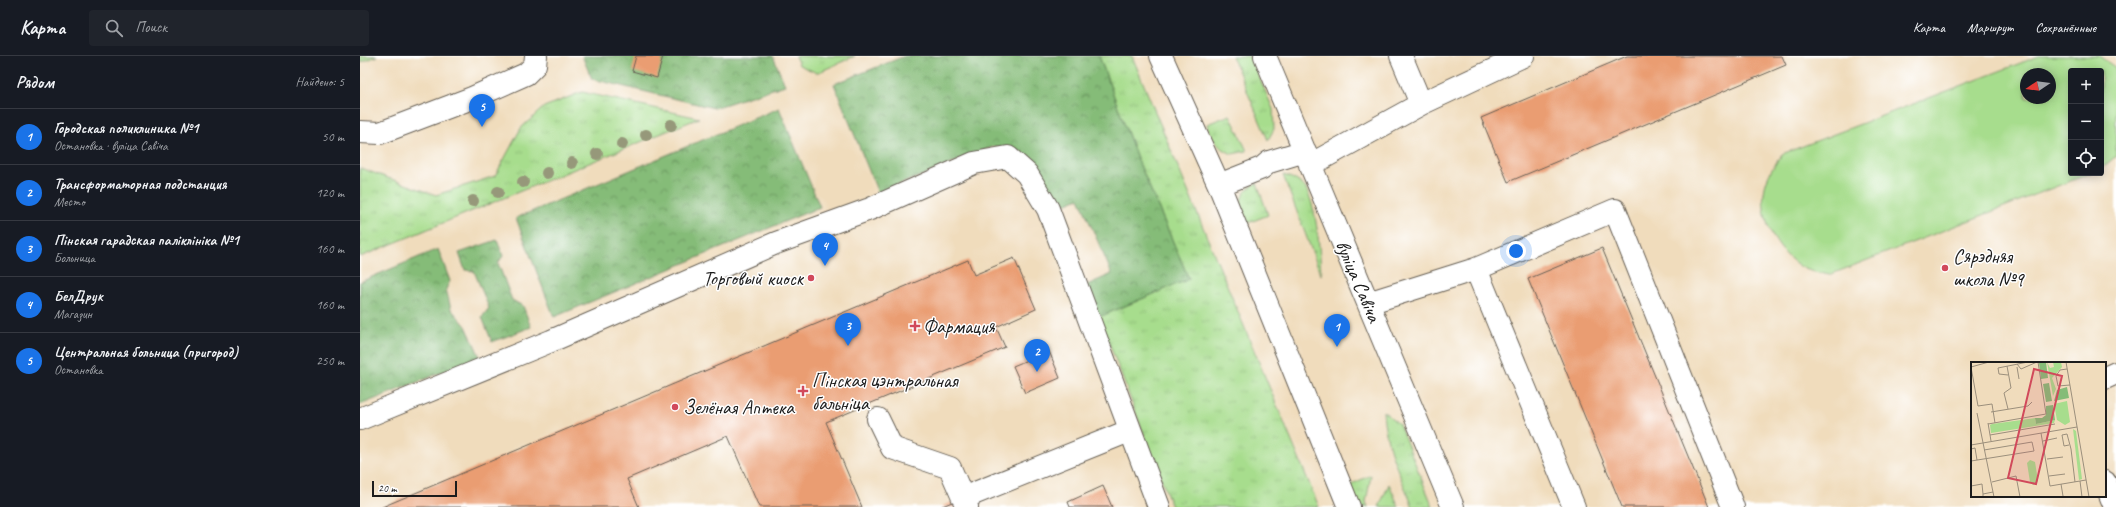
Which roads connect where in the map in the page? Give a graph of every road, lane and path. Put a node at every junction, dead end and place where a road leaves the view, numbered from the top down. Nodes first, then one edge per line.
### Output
1 (536, 56) edge
2 (1161, 56) edge
3 (1265, 56) edge
4 (1401, 56) edge
5 (1523, 56) edge
6 (1422, 104) junction
7 (360, 132) edge
8 (1308, 158) junction
9 (1218, 185) junction
10 (1476, 269) junction
11 (1368, 303) junction
12 (2116, 373) edge
13 (2106, 378) edge
14 (360, 419) edge
15 (878, 419) dead end
16 (1129, 431) junction
17 (2106, 484) edge
18 (965, 503) edge
19 (1159, 507) edge
20 (1349, 507) edge
21 (1453, 507) edge
22 (1574, 507) edge
23 (1733, 507) edge
24 (2115, 507) edge

1 - 7 street
2 - 9 street
3 - 8 street, вуліца Савіча
4 - 6 street
5 - 6 street
6 - 8 street
8 - 9 street
8 - 11 street, вуліца Савіча
9 - 20 street
10 - 11 street
10 - 22 street
10 - 23 street
11 - 21 street, вуліца Савіча
12 - 13 street
14 - 16 street
15 - 18 street
16 - 18 street
16 - 19 street
17 - 24 street

